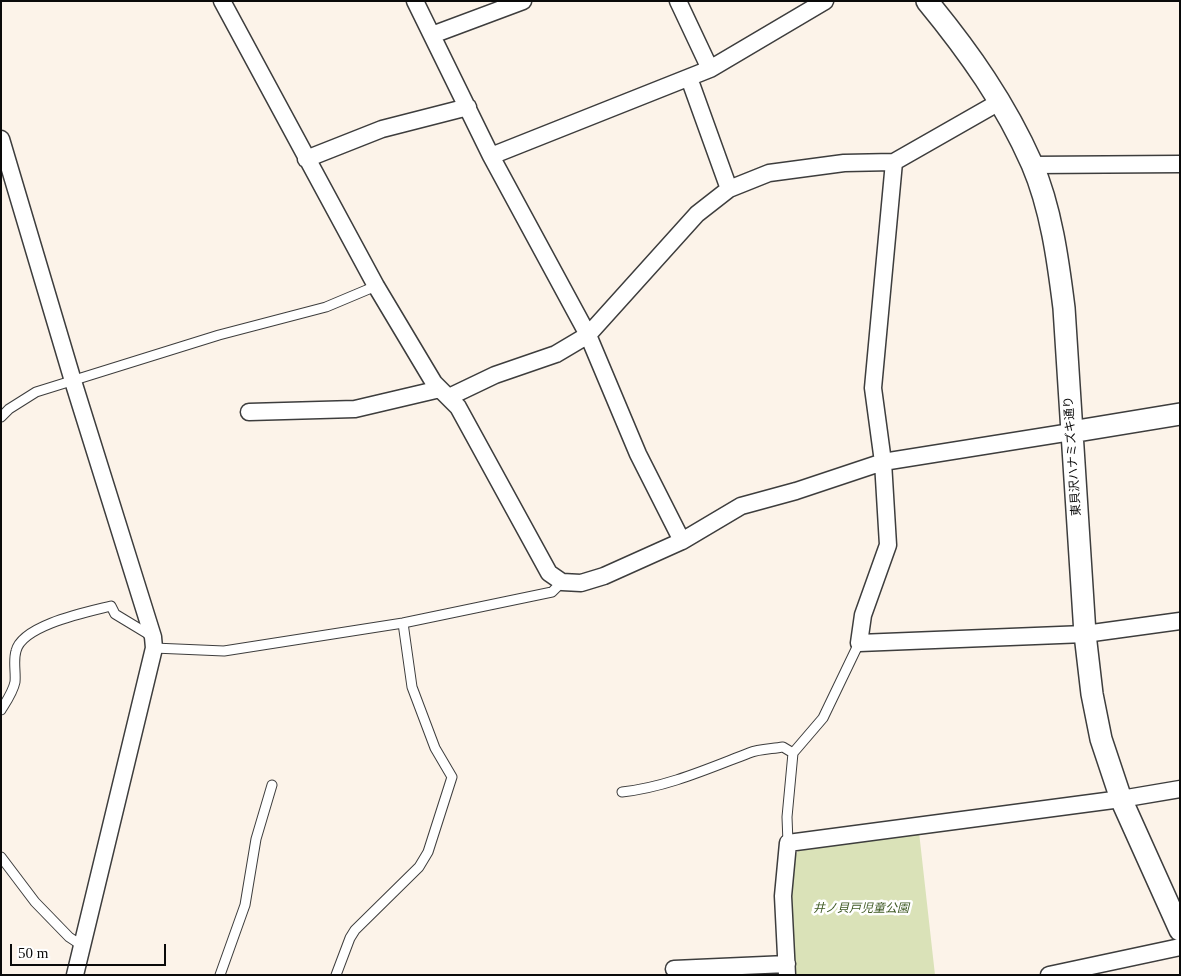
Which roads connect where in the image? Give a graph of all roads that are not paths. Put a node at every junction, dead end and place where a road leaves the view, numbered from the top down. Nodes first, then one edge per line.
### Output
1 (222, 1) edge
2 (416, 1) edge
3 (523, 1) edge
4 (678, 1) edge
5 (825, 1) edge
6 (927, 1) edge
7 (432, 35) junction
8 (710, 69) junction
9 (689, 78) junction
10 (1001, 101) junction
11 (468, 107) junction
12 (1, 139) edge
13 (491, 156) junction
14 (306, 159) junction
15 (894, 162) junction
16 (1180, 164) edge
17 (1032, 165) junction
18 (729, 188) junction
19 (376, 286) junction
20 (588, 335) junction
21 (72, 381) junction
22 (445, 393) junction
23 (248, 412) dead end
24 (1180, 414) edge
25 (1, 418) edge
26 (1071, 432) junction
27 (882, 462) junction
28 (682, 541) junction
29 (562, 582) junction
30 (1180, 621) edge
31 (404, 623) junction
32 (1085, 634) junction
33 (154, 643) junction
34 (859, 643) junction
35 (1, 710) edge
36 (793, 753) junction
37 (272, 785) dead end
38 (1180, 789) edge
39 (622, 792) dead end
40 (1121, 799) junction
41 (788, 843) junction
42 (2, 859) edge
43 (1180, 930) edge
44 (81, 945) junction
45 (1180, 948) edge
46 (674, 969) dead end
47 (787, 969) edge
48 (75, 975) edge
49 (220, 975) edge
50 (336, 975) edge
51 (1049, 975) edge

1 - 14 street
2 - 7 street
3 - 7 street
4 - 8 street
5 - 8 street
6 - 10 street, 東貝沢ハナミズキ通り
7 - 11 street
8 - 9 street
9 - 13 street
9 - 18 street
10 - 15 street
10 - 17 street, 東貝沢ハナミズキ通り
11 - 13 street
11 - 14 street
12 - 21 street
13 - 20 street
14 - 19 street
15 - 18 street
15 - 27 street
16 - 17 street
17 - 26 street, 東貝沢ハナミズキ通り
18 - 20 street
19 - 21 lane
19 - 22 street
20 - 22 street
20 - 28 street
21 - 25 lane
21 - 33 street
22 - 23 street
22 - 29 street
24 - 26 street
26 - 27 street
26 - 32 street, 東貝沢ハナミズキ通り
27 - 28 street
27 - 34 street
28 - 29 street
29 - 31 lane
30 - 32 street
31 - 33 lane
31 - 50 lane
32 - 34 street
32 - 40 street, 東貝沢ハナミズキ通り
33 - 35 lane
33 - 44 street
34 - 36 lane
36 - 39 lane
36 - 41 lane
37 - 49 lane
38 - 40 street
40 - 41 street
40 - 43 street, 東貝沢ハナミズキ通り
41 - 47 street
42 - 44 lane
44 - 48 street
45 - 51 street
46 - 47 street

